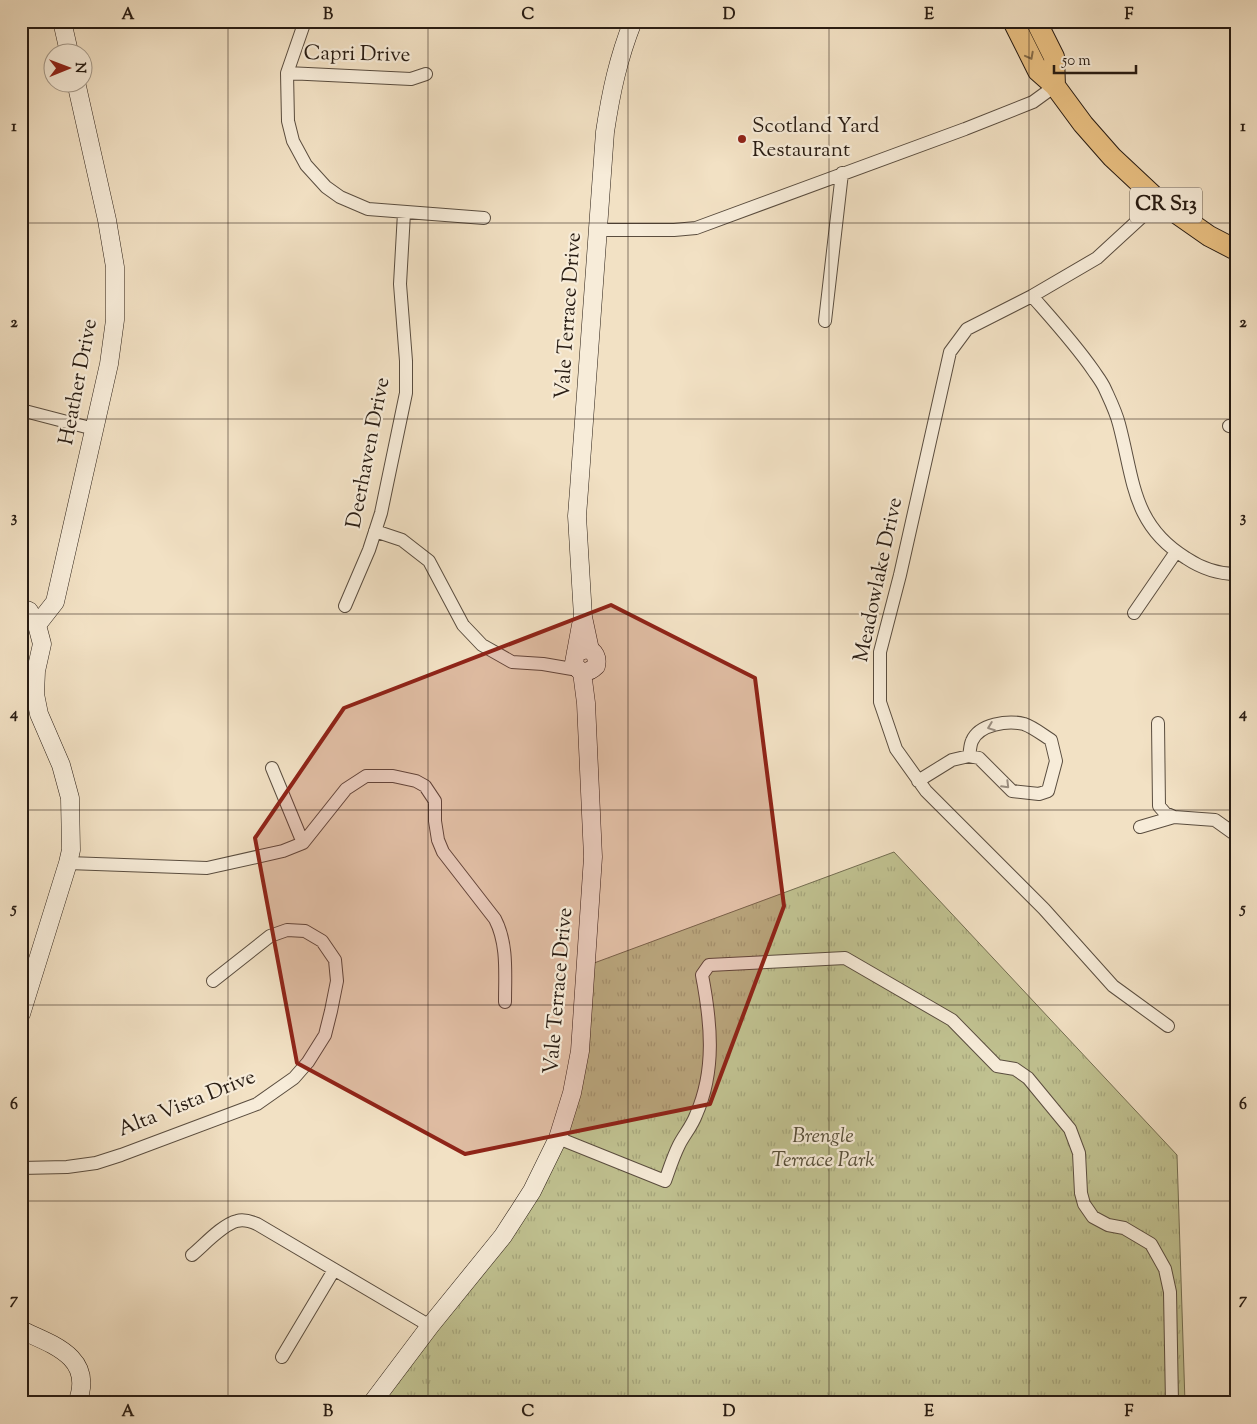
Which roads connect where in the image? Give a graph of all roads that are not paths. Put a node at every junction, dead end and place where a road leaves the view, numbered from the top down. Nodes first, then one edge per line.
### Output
1 (62, 21) edge
2 (304, 21) edge
3 (633, 21) edge
4 (1012, 21) edge
5 (1036, 21) edge
6 (67, 42) edge
7 (287, 73) junction
8 (426, 74) dead end
9 (1055, 86) junction
10 (78, 92) edge
11 (842, 174) junction
12 (1159, 201) junction
13 (404, 213) junction
14 (484, 218) dead end
15 (598, 230) junction
16 (1236, 250) edge
17 (1032, 296) junction
18 (825, 321) dead end
19 (21, 410) edge
20 (94, 429) junction
21 (375, 531) junction
22 (1176, 552) junction
23 (1236, 574) edge
24 (345, 606) dead end
25 (21, 608) edge
26 (1134, 613) dead end
27 (37, 625) junction
28 (582, 662) junction
29 (1158, 722) dead end
30 (969, 756) junction
31 (272, 768) dead end
32 (918, 781) junction
33 (1174, 817) junction
34 (1140, 827) dead end
35 (1236, 834) edge
36 (303, 843) junction
37 (68, 863) junction
38 (213, 981) dead end
39 (505, 1002) dead end
40 (21, 1014) edge
41 (1168, 1026) dead end
42 (558, 1138) junction
43 (21, 1168) edge
44 (192, 1255) dead end
45 (334, 1270) junction
46 (430, 1326) junction
47 (21, 1330) edge
48 (282, 1357) dead end
49 (77, 1403) edge
50 (372, 1403) edge
51 (1172, 1403) edge

1 - 6 main road
2 - 7 street
3 - 15 main road, Vale Terrace Drive
4 -> 9 main road, CR S13
5 - 9 main road
7 - 8 street, Capri Drive
7 - 13 street
9 - 11 street
9 - 12 main road, CR S13
10 - 20 main road, Heather Drive
11 - 15 street
11 - 18 street
12 - 16 main road, CR S13
12 - 17 street, Meadowlake Drive
13 - 14 street
13 - 21 street, Deerhaven Drive
15 - 28 main road, Vale Terrace Drive
17 - 22 street
17 - 32 street, Meadowlake Drive
19 - 20 street
20 - 27 main road, Heather Drive
21 - 24 street, Deerhaven Drive
21 - 28 street
22 - 23 street
22 - 26 street
25 - 27 main road
27 - 37 main road
28 - 42 main road, Vale Terrace Drive
29 - 33 street
30 -> 30 street
30 - 32 street
31 - 36 street
32 - 41 street, Meadowlake Drive
33 - 34 street
33 - 35 street
36 - 37 street
36 - 39 street
37 - 40 main road
38 - 43 street, Alta Vista Drive
42 - 46 main road, Vale Terrace Drive
42 - 51 street
44 - 45 street
45 - 46 street
45 - 48 street
46 - 50 main road, Vale Terrace Drive
47 - 49 main road

